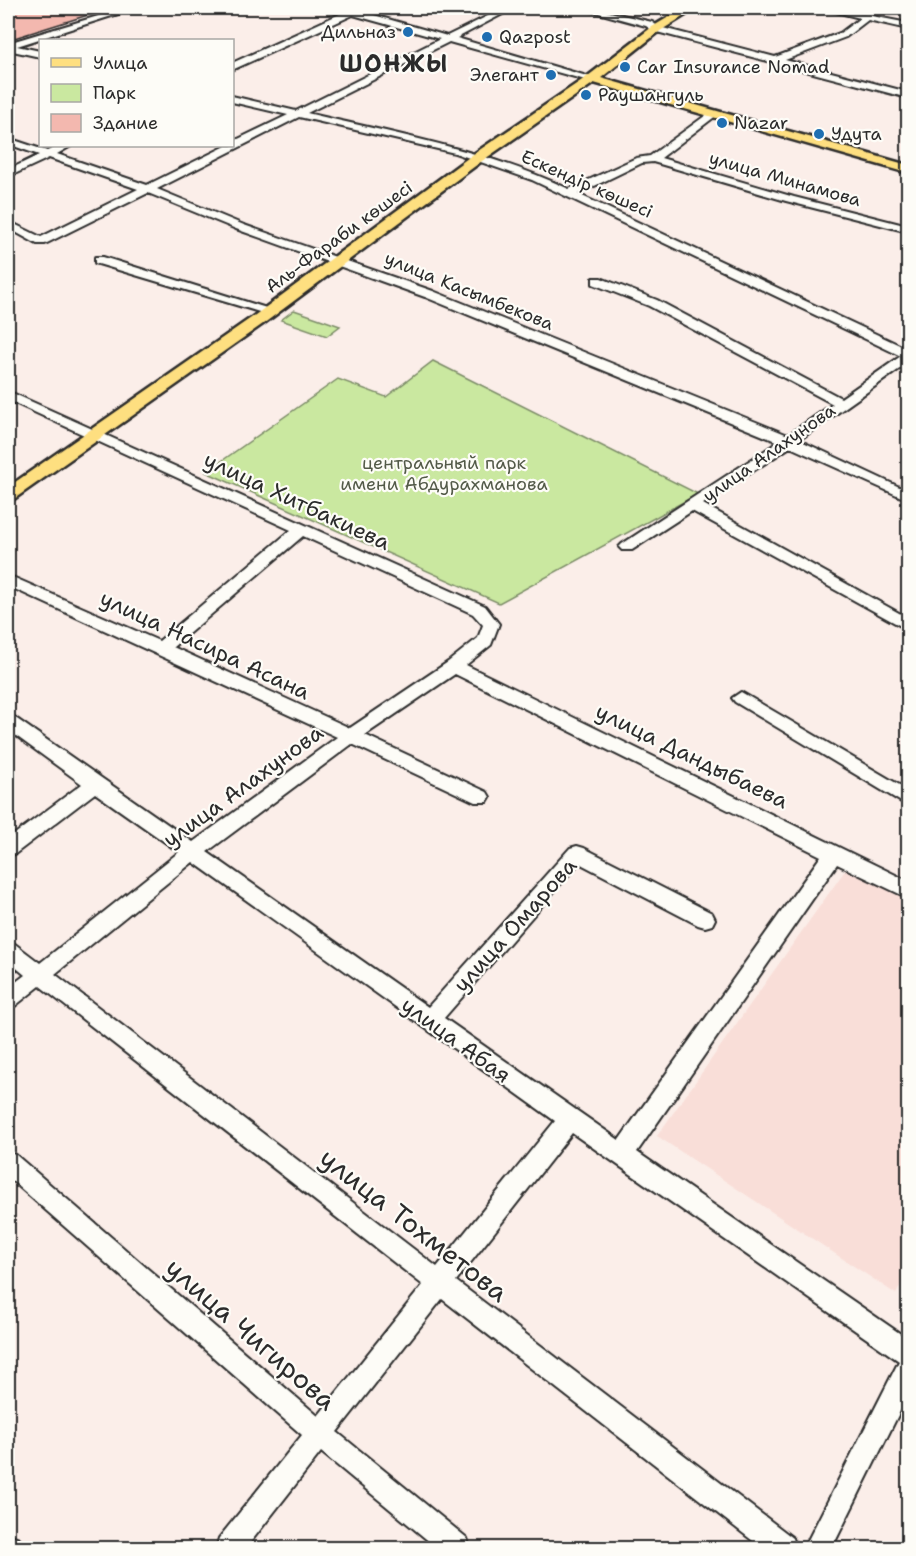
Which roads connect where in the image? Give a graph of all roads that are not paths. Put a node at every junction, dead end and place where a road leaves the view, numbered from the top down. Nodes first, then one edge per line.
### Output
1 (133, 8) edge
2 (338, 8) edge
3 (510, 8) edge
4 (584, 8) edge
5 (691, 8) edge
6 (824, 8) edge
7 (875, 8) edge
8 (356, 9) edge
9 (866, 17) junction
10 (909, 26) edge
11 (656, 29) junction
12 (451, 38) junction
13 (8, 46) edge
14 (39, 54) edge
15 (776, 60) junction
16 (234, 66) edge
17 (592, 79) junction
18 (909, 95) edge
19 (234, 99) edge
20 (713, 113) junction
21 (296, 114) junction
22 (8, 141) edge
23 (234, 145) edge
24 (64, 147) edge
25 (229, 147) edge
26 (47, 154) junction
27 (477, 158) junction
28 (653, 159) junction
29 (909, 169) edge
30 (8, 174) edge
31 (146, 188) junction
32 (568, 194) junction
33 (8, 224) edge
34 (909, 229) edge
35 (99, 260) dead end
36 (340, 260) junction
37 (597, 281) dead end
38 (270, 311) junction
39 (909, 355) edge
40 (8, 395) edge
41 (842, 403) junction
42 (95, 434) junction
43 (789, 441) junction
44 (8, 495) edge
45 (909, 496) edge
46 (693, 505) junction
47 (302, 529) junction
48 (627, 547) dead end
49 (8, 580) edge
50 (479, 610) joint
51 (909, 625) edge
52 (161, 648) junction
53 (454, 666) junction
54 (741, 698) dead end
55 (8, 721) edge
56 (350, 737) junction
57 (93, 785) junction
58 (481, 797) dead end
59 (909, 799) edge
60 (8, 849) edge
61 (193, 852) junction
62 (834, 853) junction
63 (909, 890) edge
64 (705, 919) dead end
65 (8, 950) edge
66 (38, 974) junction
67 (8, 1000) edge
68 (429, 1020) junction
69 (569, 1120) junction
70 (621, 1156) junction
71 (8, 1163) edge
72 (441, 1284) junction
73 (909, 1353) edge
74 (909, 1369) edge
75 (321, 1435) junction
76 (230, 1548) edge
77 (457, 1548) edge
78 (783, 1548) edge
79 (818, 1548) edge

1 - 13 street
2 - 8 street
3 - 12 street
4 - 11 street
5 - 11 main road, Аль-Фараби көшесі
6 - 9 street
7 - 9 street
8 - 12 street
8 - 16 street
9 - 10 street
9 - 15 street
11 - 15 street
11 - 17 main road, Аль-Фараби көшесі
12 - 17 street
12 - 21 street
13 - 14 street
15 - 18 street
17 - 20 main road
17 - 27 main road, Аль-Фараби көшесі
19 - 21 street, Ескендір көшесі
20 - 28 street
20 - 29 main road
21 - 23 street
21 - 27 street, Ескендір көшесі
22 - 26 street, улица Касымбекова
24 - 26 street
25 - 31 street
26 - 30 street
26 - 31 street, улица Касымбекова
27 - 32 street, Ескендір көшесі
27 - 36 main road, Аль-Фараби көшесі
28 - 32 street
28 - 34 street, улица Минамова
31 - 33 street
31 - 36 street, улица Касымбекова
32 - 39 street, Ескендір көшесі
35 - 38 street
36 - 38 main road, Аль-Фараби көшесі
36 - 43 street, улица Касымбекова
37 - 41 street
38 - 42 main road, Аль-Фараби көшесі
39 - 41 street, улица Алахунова
40 - 42 street, улица Хитбакиева
41 - 43 street, улица Алахунова
42 - 44 main road, Аль-Фараби көшесі
42 - 47 street, улица Хитбакиева
43 - 45 street, улица Касымбекова
43 - 46 street, улица Алахунова
46 - 48 street, улица Алахунова
46 - 51 street
47 - 50 street, улица Хитбакиева
47 - 52 street
49 - 52 street, улица Насира Асана
50 - 53 street, улица Алахунова
52 - 56 street, улица Насира Асана
53 - 56 street, улица Алахунова
53 - 62 street, улица Дандыбаева
54 - 59 street
55 - 57 street, улица Абая
56 - 58 street, улица Насира Асана
56 - 61 street, улица Алахунова
57 - 60 street
57 - 61 street, улица Абая
61 - 66 street, улица Алахунова
61 - 68 street, улица Абая
62 - 63 street, улица Дандыбаева
62 - 70 street
64 - 68 street, улица Омарова
65 - 66 street, улица Тохметова
66 - 67 street, улица Алахунова
66 - 72 street, улица Тохметова
68 - 69 street, улица Абая
69 - 70 street, улица Абая
69 - 72 street
70 - 73 street, улица Абая
71 - 75 street, улица Чигирова
72 - 75 street
72 - 78 street, улица Тохметова
74 - 79 street
75 - 76 street
75 - 77 street, улица Чигирова

